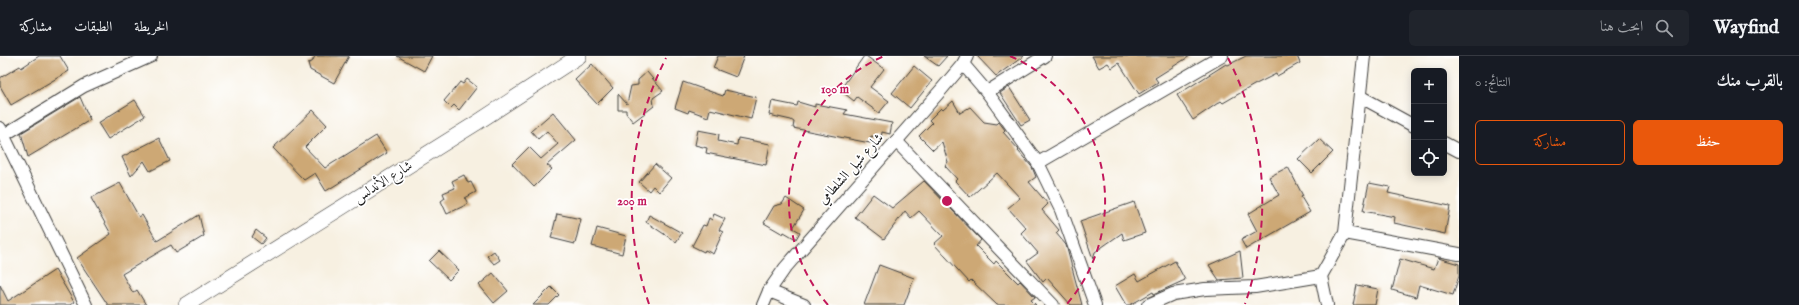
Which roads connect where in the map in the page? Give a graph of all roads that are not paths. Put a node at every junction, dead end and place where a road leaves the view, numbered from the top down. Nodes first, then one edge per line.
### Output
1 (151, 56) edge
2 (579, 56) edge
3 (1045, 56) edge
4 (1222, 56) edge
5 (1364, 56) edge
6 (965, 60) edge
7 (987, 92) junction
8 (1361, 97) junction
9 (1411, 124) edge
10 (2, 132) edge
11 (896, 141) junction
12 (1447, 145) edge
13 (1459, 151) edge
14 (1038, 163) junction
15 (1345, 233) junction
16 (1459, 254) edge
17 (1321, 276) junction
18 (769, 291) junction
19 (86, 305) edge
20 (186, 305) edge
21 (764, 305) edge
22 (804, 305) edge
23 (1053, 305) edge
24 (1095, 305) edge
25 (1148, 305) edge
26 (1327, 305) edge

1 - 10 street
2 - 20 main road, شارع الأندلس
3 - 7 street
4 - 14 street
5 - 8 street
6 - 7 street
6 - 11 street, شارع شيل الشلطامي
7 - 14 street
8 - 9 street
8 - 15 street
10 - 19 street
11 - 18 street, شارع شيل الشلطامي
11 - 23 street
12 - 13 street
14 - 24 street
15 - 16 street
15 - 17 street
17 - 25 street
17 - 26 street
18 - 21 street, شارع شيل الشلطامي
18 - 22 street

